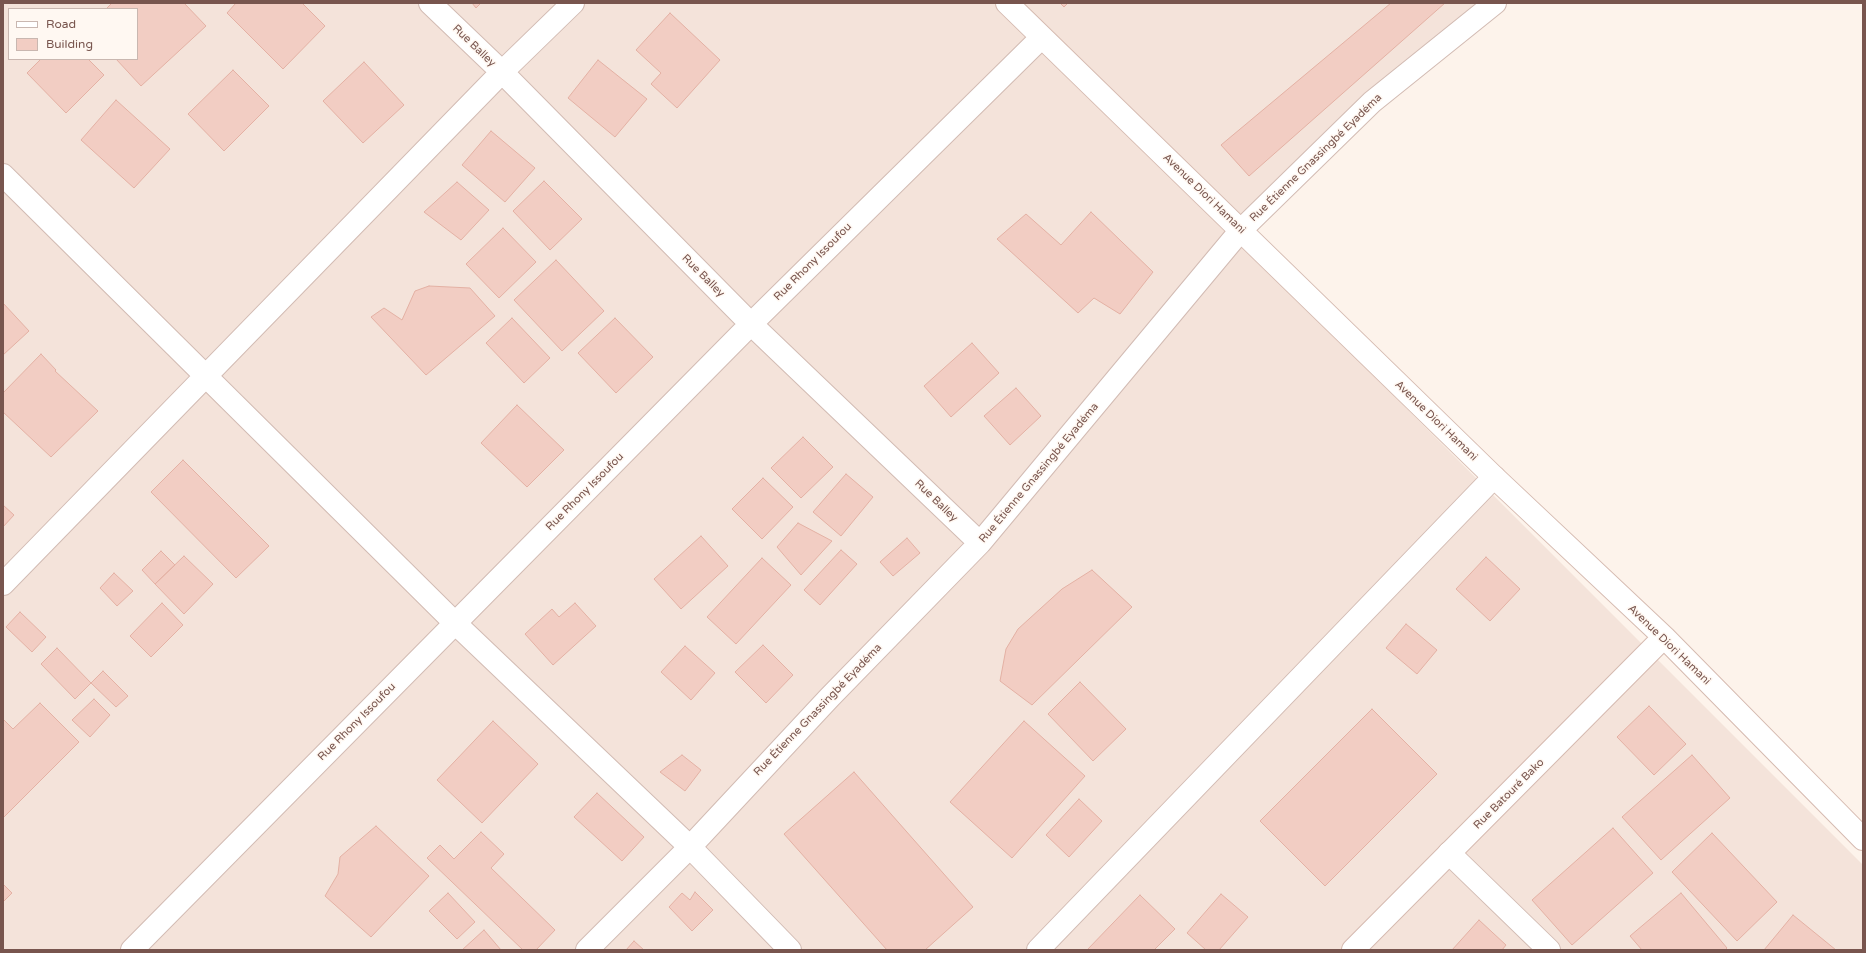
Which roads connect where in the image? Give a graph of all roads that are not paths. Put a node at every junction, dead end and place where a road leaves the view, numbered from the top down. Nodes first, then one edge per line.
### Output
1 (430, 3) edge
2 (574, 3) edge
3 (1007, 3) edge
4 (1495, 3) edge
5 (1041, 38) junction
6 (502, 72) junction
7 (3, 175) edge
8 (1241, 230) junction
9 (751, 324) junction
10 (205, 376) junction
11 (1494, 478) junction
12 (980, 543) junction
13 (3, 584) edge
14 (455, 624) junction
15 (1664, 637) junction
16 (1863, 839) edge
17 (690, 847) junction
18 (1449, 853) junction
19 (132, 950) edge
20 (587, 950) edge
21 (790, 950) edge
22 (1038, 950) edge
23 (1353, 950) edge
24 (1549, 950) edge

1 - 6 street, Rue Balley
2 - 6 street
3 - 5 street, Avenue Diori Hamani
4 - 8 street, Rue Étienne Gnassingbé Eyadéma
5 - 8 street, Avenue Diori Hamani
5 - 9 street, Rue Rhony Issoufou
6 - 9 street, Rue Balley
6 - 10 street
7 - 10 street
8 - 11 street, Avenue Diori Hamani
8 - 12 street, Rue Étienne Gnassingbé Eyadéma
9 - 12 street, Rue Balley
9 - 14 street, Rue Rhony Issoufou
10 - 13 street
10 - 14 street
11 - 15 street, Avenue Diori Hamani
11 - 22 street
12 - 17 street, Rue Étienne Gnassingbé Eyadéma
14 - 17 street
14 - 19 street, Rue Rhony Issoufou
15 - 16 street, Avenue Diori Hamani
15 - 18 street, Rue Batouré Bako
17 - 20 street, Rue Étienne Gnassingbé Eyadéma
17 - 21 street
18 - 23 street, Rue Batouré Bako
18 - 24 street

